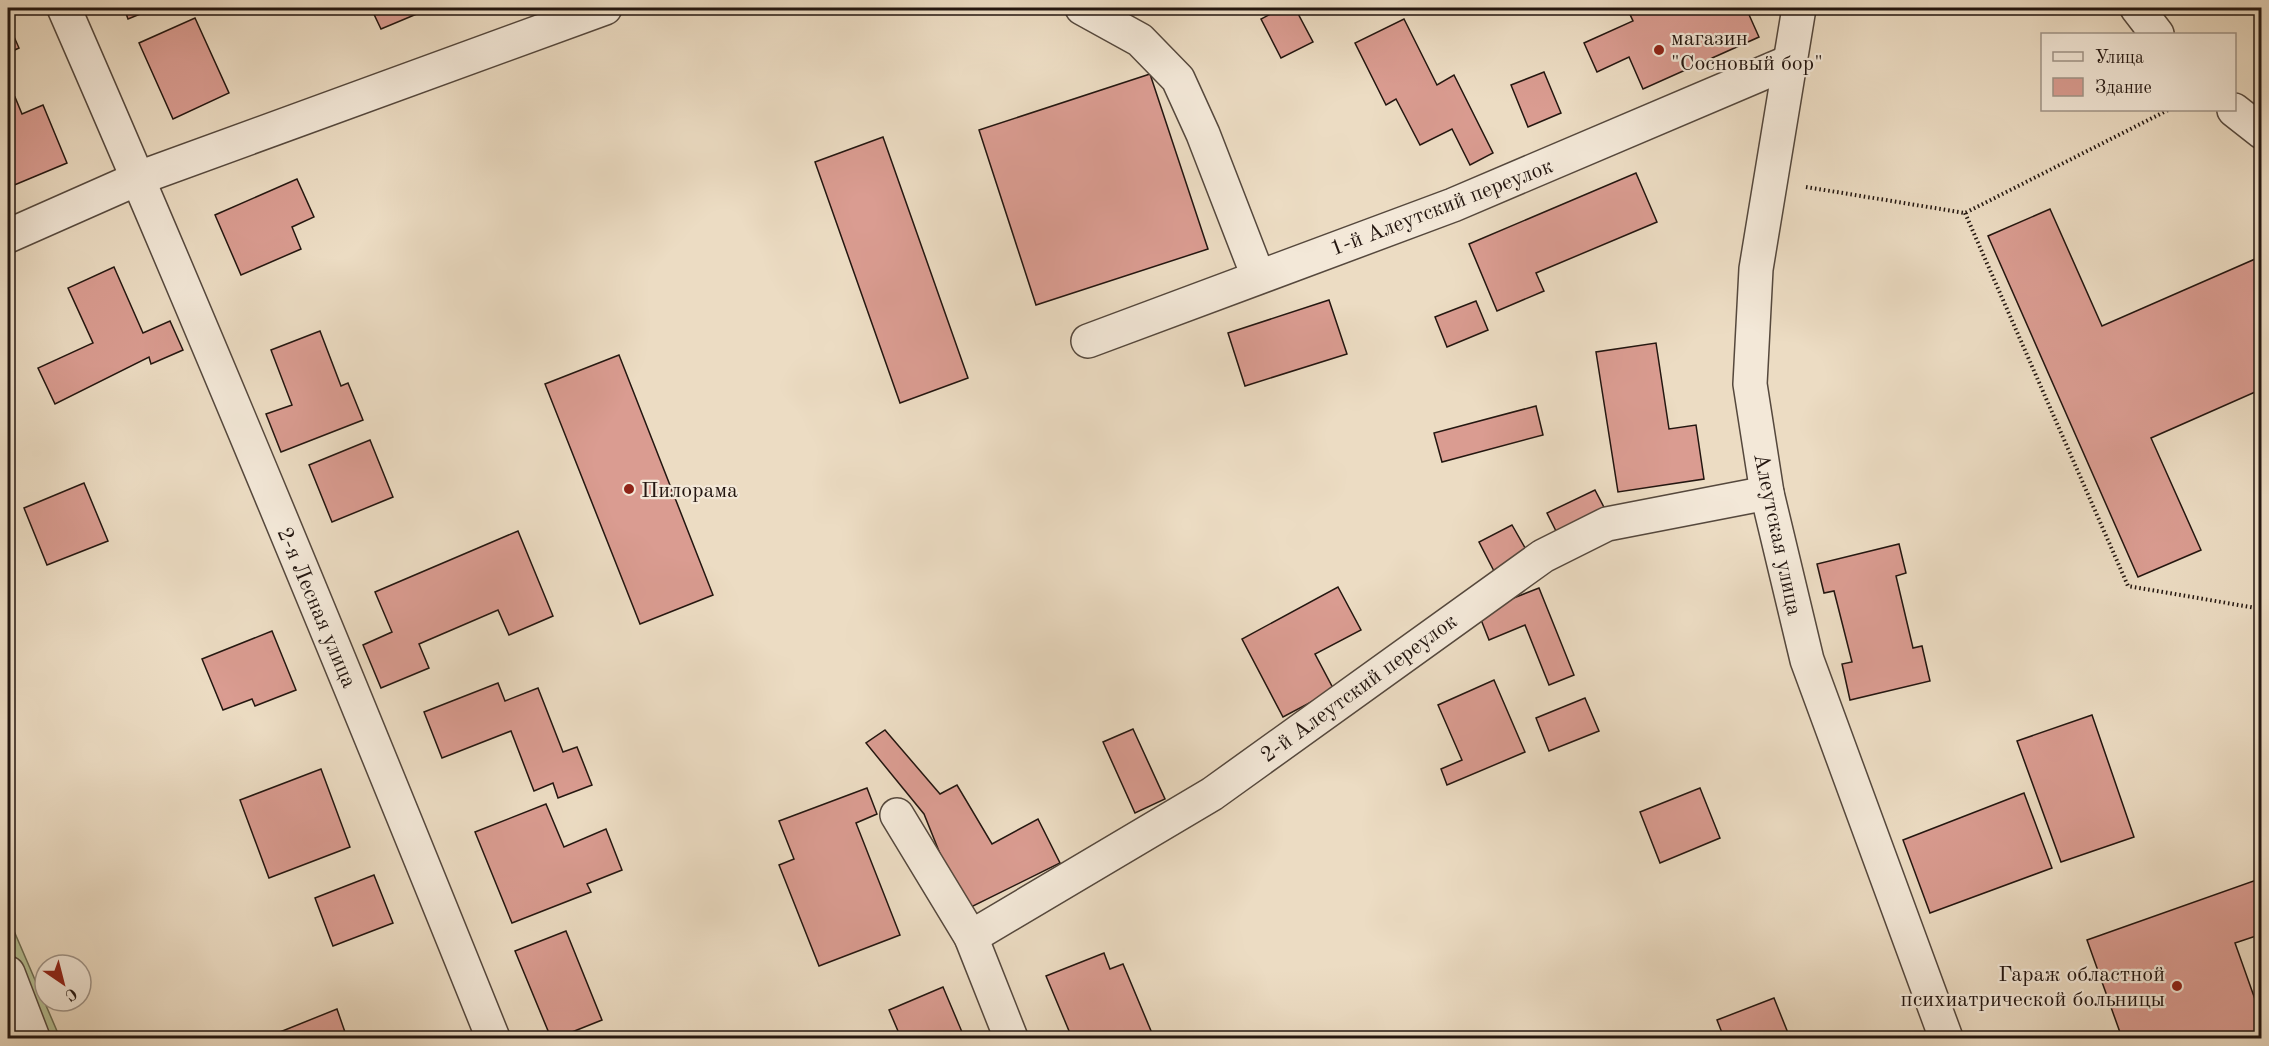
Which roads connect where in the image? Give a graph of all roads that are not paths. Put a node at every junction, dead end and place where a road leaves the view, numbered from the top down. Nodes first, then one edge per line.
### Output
1 (64, 8) edge
2 (605, 8) edge
3 (1082, 8) edge
4 (1799, 8) edge
5 (2137, 8) edge
6 (543, 18) edge
7 (2156, 33) edge
8 (1788, 62) junction
9 (2235, 111) edge
10 (2262, 132) edge
11 (139, 178) junction
12 (8, 237) edge
13 (1258, 276) junction
14 (1089, 340) dead end
15 (1767, 493) junction
16 (897, 815) dead end
17 (971, 937) junction
18 (8, 973) edge
19 (33, 1038) edge
20 (493, 1038) edge
21 (1011, 1038) edge
22 (1946, 1038) edge

1 - 11 street, 2-я Лесная улица
2 - 6 street
3 - 13 street
4 - 8 street, Алеутская улица
5 - 7 street
6 - 11 street
8 - 13 street, 1-й Алеутский переулок
8 - 15 street, Алеутская улица
9 - 10 street
11 - 12 street
11 - 20 street, 2-я Лесная улица
13 - 14 street, 1-й Алеутский переулок
15 - 17 street, 2-й Алеутский переулок
15 - 22 street, Алеутская улица
16 - 17 street
17 - 21 street
18 - 19 street

